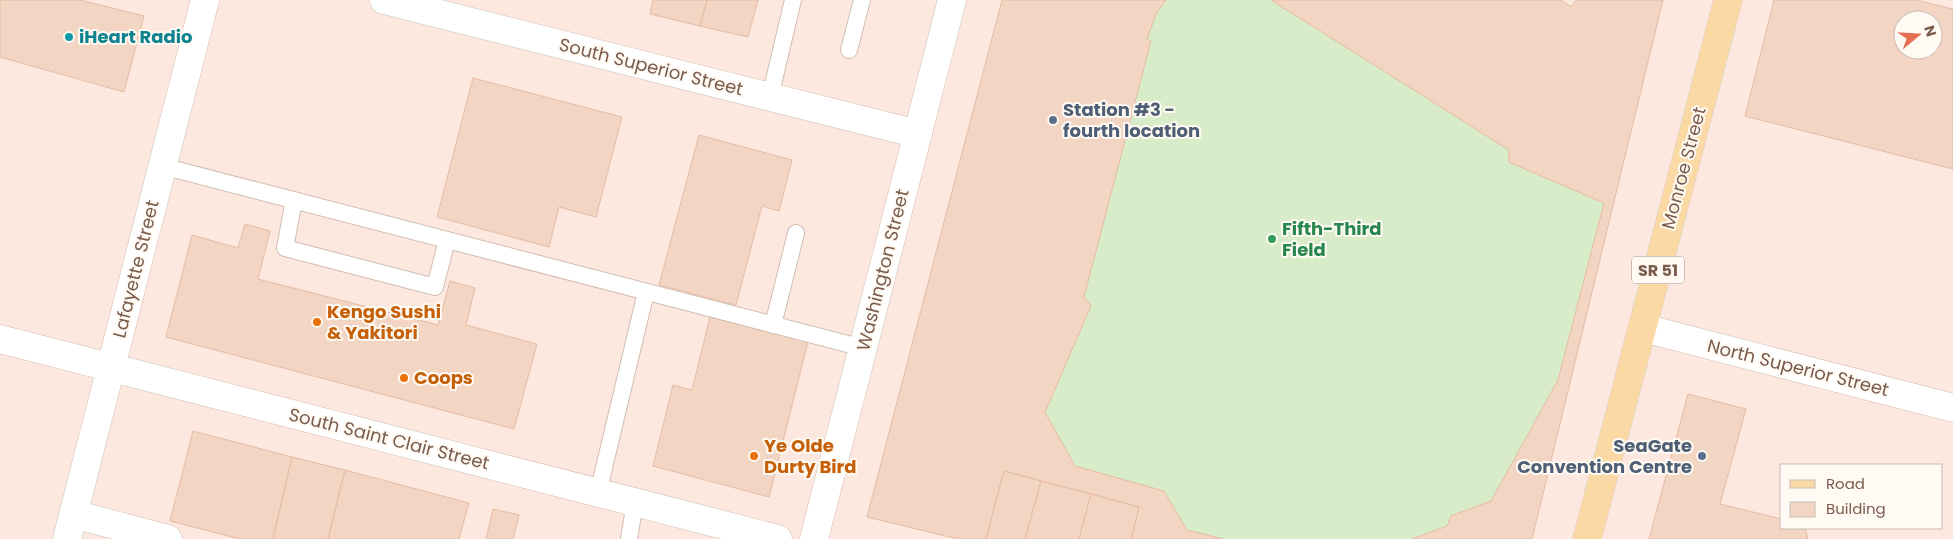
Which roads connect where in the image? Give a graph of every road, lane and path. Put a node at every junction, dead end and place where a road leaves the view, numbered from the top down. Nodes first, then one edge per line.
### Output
1 (205, 0) edge
2 (384, 0) edge
3 (792, 0) edge
4 (862, 0) edge
5 (952, 0) edge
6 (1728, 0) edge
7 (849, 50) dead end
8 (770, 97) junction
9 (918, 134) junction
10 (162, 166) junction
11 (294, 200) junction
12 (796, 233) dead end
13 (447, 240) junction
14 (646, 292) junction
15 (773, 325) junction
16 (1642, 328) junction
17 (0, 339) edge
18 (863, 348) junction
19 (111, 367) junction
20 (1953, 408) edge
21 (598, 493) junction
22 (635, 502) junction
23 (70, 527) edge
24 (168, 539) edge
25 (629, 539) edge
26 (778, 539) edge
27 (814, 539) edge
28 (1587, 539) edge

1 - 10 street, Lafayette Street
2 - 8 street, South Superior Street
3 - 8 lane
4 - 7 lane
5 - 9 street, Washington Street
6 - 16 main road, Monroe Street / SR 51
8 - 9 street, South Superior Street
9 - 18 street, Washington Street
10 - 11 lane
10 - 19 street, Lafayette Street
11 - 13 lane
11 - 13 lane
12 - 15 lane
13 - 14 lane
14 - 15 lane
14 - 21 lane
15 - 18 lane
16 - 20 street, North Superior Street
16 - 28 main road, Monroe Street / SR 51
17 - 19 street, South Saint Clair Street
18 - 27 street, Washington Street
19 - 21 street, South Saint Clair Street
19 - 23 street, Lafayette Street
21 - 22 street, South Saint Clair Street
22 - 25 lane
22 - 26 street, South Saint Clair Street
23 - 24 street

